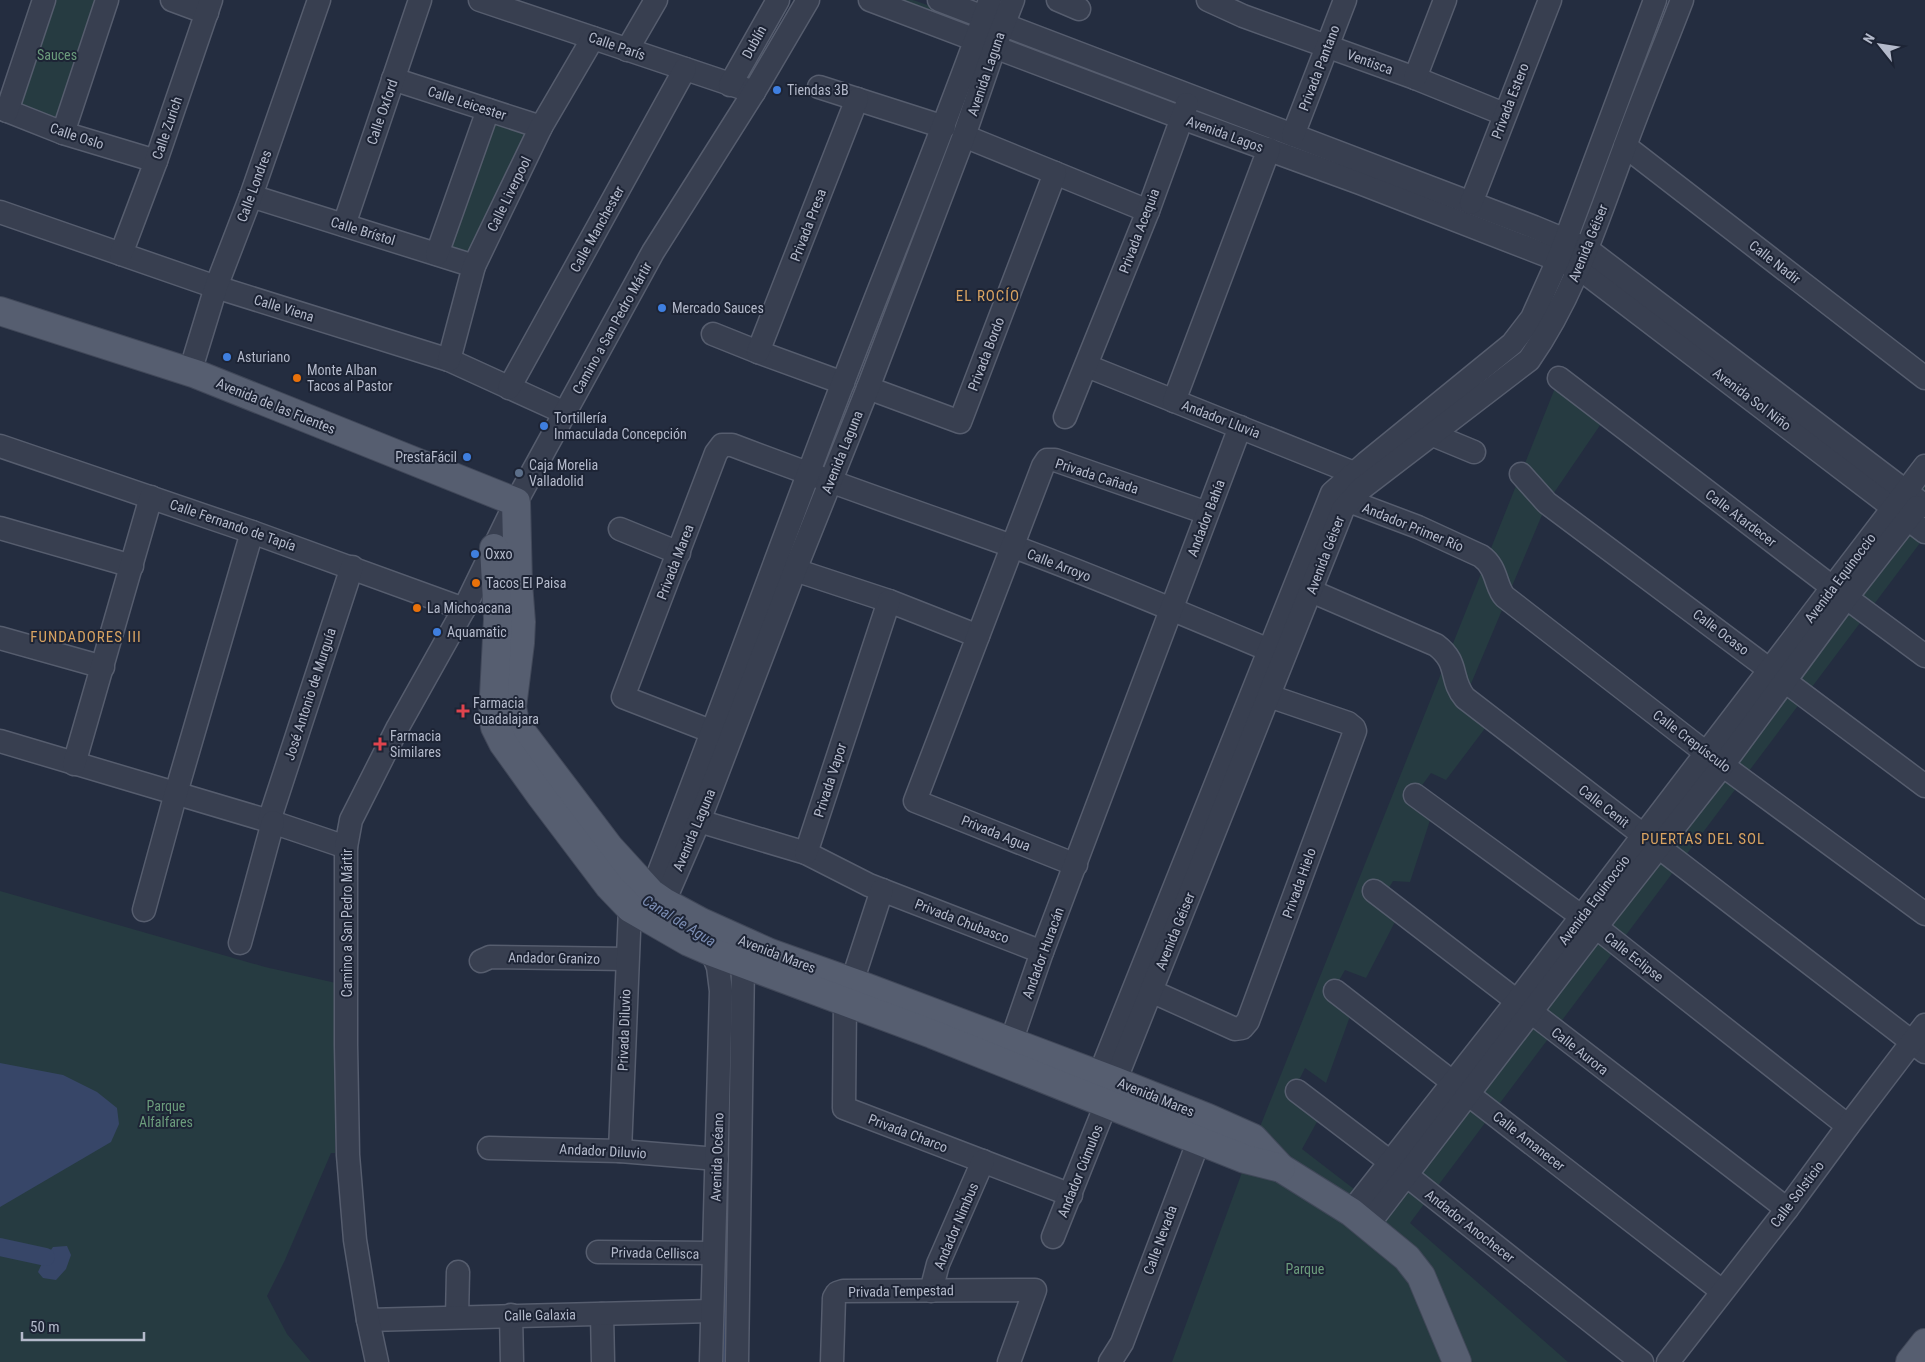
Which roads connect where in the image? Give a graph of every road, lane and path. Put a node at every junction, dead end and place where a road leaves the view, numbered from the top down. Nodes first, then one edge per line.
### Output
1 (44, 0) edge
2 (107, 0) edge
3 (172, 0) edge
4 (319, 0) edge
5 (420, 0) edge
6 (480, 0) edge
7 (656, 0) edge
8 (778, 0) edge
9 (808, 0) edge
10 (870, 0) edge
11 (939, 0) edge
12 (1013, 0) edge
13 (1058, 0) edge
14 (1208, 0) edge
15 (1345, 0) edge
16 (1445, 0) edge
17 (1550, 0) edge
18 (1653, 5) edge
19 (208, 6) edge
20 (1237, 6) edge
21 (1079, 9) dead end
22 (1679, 9) edge
23 (992, 14) edge
24 (593, 38) junction
25 (985, 43) junction
26 (1328, 46) junction
27 (627, 50) junction
28 (685, 69) junction
29 (1415, 78) junction
30 (393, 79) junction
31 (730, 84) junction
32 (819, 87) dead end
33 (754, 92) junction
34 (1189, 96) junction
35 (857, 99) junction
36 (4, 109) edge
37 (488, 110) junction
38 (1504, 114) junction
39 (1182, 118) junction
40 (944, 127) junction
41 (541, 128) junction
42 (63, 133) junction
43 (1293, 135) junction
44 (964, 136) junction
45 (1625, 146) junction
46 (1269, 150) junction
47 (156, 161) junction
48 (1055, 173) junction
49 (1364, 174) junction
50 (251, 196) junction
51 (1470, 203) junction
52 (1148, 211) junction
53 (0, 212) edge
54 (344, 225) junction
55 (1562, 250) junction
56 (121, 254) junction
57 (437, 254) junction
58 (893, 257) junction
59 (1583, 259) junction
60 (474, 266) junction
61 (914, 266) junction
62 (216, 287) junction
63 (0, 310) edge
64 (0, 321) edge
65 (31, 322) junction
66 (713, 334) dead end
67 (758, 352) junction
68 (449, 360) junction
69 (1087, 366) junction
70 (1483, 368) junction
71 (190, 372) junction
72 (1559, 378) dead end
73 (1925, 378) edge
74 (843, 383) junction
75 (1498, 386) junction
76 (509, 388) junction
77 (868, 388) junction
78 (1174, 401) junction
79 (565, 413) junction
80 (1065, 417) dead end
81 (1240, 427) junction
82 (1433, 435) junction
83 (0, 446) edge
84 (1474, 452) dead end
85 (1925, 466) edge
86 (1367, 470) junction
87 (808, 474) junction
88 (1521, 474) dead end
89 (830, 482) junction
90 (151, 497) junction
91 (1349, 501) junction
92 (516, 502) junction
93 (1915, 507) edge
94 (1208, 513) junction
95 (0, 528) edge
96 (620, 529) dead end
97 (252, 532) junction
98 (1011, 546) junction
99 (494, 548) junction
100 (679, 553) junction
101 (1477, 554) joint
102 (132, 566) junction
103 (352, 567) junction
104 (795, 570) junction
105 (1311, 591) junction
106 (1839, 592) junction
107 (889, 602) junction
108 (464, 609) junction
109 (1172, 609) junction
110 (978, 636) junction
111 (0, 638) edge
112 (1277, 653) junction
113 (1925, 656) edge
114 (103, 666) junction
115 (1778, 674) junction
116 (740, 687) junction
117 (1269, 696) junction
118 (713, 732) junction
119 (0, 741) edge
120 (1715, 759) junction
121 (74, 764) junction
122 (1925, 786) edge
123 (176, 793) junction
124 (1415, 795) dead end
125 (271, 821) junction
126 (700, 821) junction
127 (1651, 841) junction
128 (346, 847) junction
129 (806, 853) junction
130 (1194, 861) junction
131 (1076, 865) junction
132 (882, 890) junction
133 (1374, 892) dead end
134 (648, 901) junction
135 (144, 910) dead end
136 (1925, 914) edge
137 (1588, 922) junction
138 (240, 943) dead end
139 (712, 952) junction
140 (1042, 952) junction
141 (627, 959) junction
142 (481, 961) dead end
143 (743, 964) junction
144 (1151, 991) junction
145 (1335, 991) dead end
146 (848, 993) junction
147 (1524, 1007) junction
148 (934, 1024) junction
149 (1921, 1040) edge
150 (1011, 1042) junction
151 (1461, 1088) junction
152 (1103, 1089) junction
153 (1297, 1091) dead end
154 (1848, 1126) junction
155 (1203, 1129) junction
156 (489, 1148) dead end
157 (620, 1151) junction
158 (717, 1159) junction
159 (983, 1161) junction
160 (1398, 1169) junction
161 (1071, 1195) junction
162 (1787, 1209) junction
163 (1360, 1219) junction
164 (1053, 1237) dead end
165 (598, 1252) dead end
166 (712, 1253) junction
167 (458, 1272) dead end
168 (931, 1291) junction
169 (1722, 1291) junction
170 (712, 1311) junction
171 (602, 1314) junction
172 (511, 1315) junction
173 (456, 1317) junction
174 (368, 1320) junction
175 (1925, 1343) edge
176 (378, 1362) edge
177 (512, 1362) edge
178 (603, 1362) edge
179 (711, 1362) edge
180 (737, 1362) edge
181 (832, 1362) edge
182 (1009, 1362) edge
183 (1110, 1362) edge
184 (1457, 1362) edge
185 (1642, 1362) edge
186 (1668, 1362) edge
187 (1910, 1362) edge

1 - 36 street
2 - 42 street
3 - 19 street
4 - 50 street, Calle Londres
5 - 30 street, Calle Oxford
6 - 24 street, Calle París
7 - 27 street
8 - 31 street, Dublín
9 - 33 street, Camino a San Pedro Mártir
10 - 25 street, Avenida Lagos
11 - 23 street, Avenida Lagos
12 - 23 street, Avenida Laguna
13 - 21 street
14 - 20 street
15 - 26 street, Privada Pantano
16 - 29 street
17 - 38 street, Privada Estero
18 - 22 street
18 - 55 street, Avenida Géiser
19 - 47 street, Calle Zurich
20 - 26 street, Ventisca
22 - 45 street, Avenida Géiser
23 - 25 street, Avenida Laguna
23 - 34 street, Avenida Lagos
24 - 27 street, Calle París
24 - 41 street, Calle Liverpool
25 - 39 street, Avenida Lagos
25 - 40 street, Avenida Laguna
25 - 44 street, Avenida Laguna
26 - 29 street, Ventisca
26 - 43 street, Privada Pantano
27 - 28 street, Calle París
28 - 31 street, Calle París
28 - 76 street, Calle Manchester
29 - 38 street, Ventisca
30 - 37 street, Calle Leicester
30 - 54 street, Calle Oxford
31 - 33 street, Calle París
32 - 35 street
33 - 79 street, Camino a San Pedro Mártir
34 - 39 street, Privada Acequia
34 - 43 street, Avenida Lagos
35 - 40 street
35 - 67 street, Privada Presa
36 - 42 street, Calle Oslo
37 - 41 street, Calle Leicester
37 - 57 street
38 - 51 street, Privada Estero
39 - 46 street, Avenida Lagos
39 - 52 street, Privada Acequia
40 - 58 street, Avenida Laguna
41 - 60 street, Calle Liverpool
42 - 47 street, Calle Oslo
43 - 49 street, Avenida Lagos
44 - 48 street
44 - 61 street, Avenida Laguna
45 - 59 street, Avenida Géiser
45 - 73 street, Calle Nadir
46 - 49 street, Avenida Lagos
46 - 78 street
47 - 56 street, Calle Zurich
48 - 52 street
48 - 77 street, Privada Bordo
49 - 51 street, Avenida Lagos
49 - 55 street, Avenida Lagos
50 - 54 street, Calle Brístol
50 - 62 street, Calle Londres
51 - 55 street, Avenida Lagos
52 - 69 street, Privada Acequia
53 - 56 street, Calle Viena
54 - 57 street, Calle Brístol
55 - 59 street, Avenida Lagos
55 - 70 street, Avenida Géiser
56 - 62 street, Calle Viena
57 - 60 street, Calle Brístol
58 - 61 street
58 - 74 street, Avenida Laguna
59 - 75 street, Avenida Géiser
59 - 93 street, Avenida Sol Niño
60 - 68 street, Calle Liverpool
61 - 77 street, Avenida Laguna
62 - 68 street, Calle Viena
62 - 71 street, Calle Londres
63 - 65 main road, Avenida de las Fuentes
64 - 65 main road, Avenida de las Fuentes
65 - 71 main road, Avenida de las Fuentes
66 - 67 street
67 - 74 street
68 - 76 street, Calle Viena
69 - 78 street, Andador Lluvia
69 - 80 street, Privada Acequia
70 - 75 street
70 - 86 street, Avenida Géiser
71 - 92 main road, Avenida de las Fuentes
72 - 106 street, Calle Atardecer
74 - 87 street, Avenida Laguna
75 - 82 street, Avenida Géiser
76 - 79 street, Calle Viena
77 - 89 street, Avenida Laguna
78 - 81 street, Andador Lluvia
79 - 92 street, Camino a San Pedro Mártir
81 - 86 street, Andador Lluvia
81 - 94 street, Andador Bahía
82 - 84 street
82 - 86 street, Avenida Géiser
83 - 90 street, Calle Fernando de Tapía
85 - 93 street, Avenida Equinoccio
86 - 91 street, Avenida Géiser
86 - 112 street, Avenida Géiser
87 - 89 street, Privada Marea
87 - 100 street, Privada Marea
87 - 116 street, Avenida Laguna
88 - 115 street, Calle Ocaso
89 - 98 street, Calle Arroyo
89 - 104 street, Avenida Laguna
90 - 97 street, Calle Fernando de Tapía
90 - 102 street
91 - 101 street, Andador Primer Río
91 - 105 street, Avenida Géiser
92 - 99 street, Camino a San Pedro Mártir
92 - 134 main road, Avenida Mares
93 - 106 street, Avenida Equinoccio
94 - 98 street, Privada Cañada
94 - 109 street, Andador Bahía
95 - 102 street
96 - 100 street
97 - 103 street, Calle Fernando de Tapía
97 - 123 street
98 - 109 street, Calle Arroyo
98 - 110 street, Privada Agua
99 - 108 street, Camino a San Pedro Mártir
99 - 134 main road, Avenida Mares
100 - 118 street, Privada Marea
101 - 120 street, Calle Crepúsculo
102 - 114 street
103 - 108 street, Calle Fernando de Tapía
103 - 125 street, José Antonio de Murguía
104 - 107 street
104 - 116 street, Avenida Laguna
105 - 112 street, Avenida Géiser
105 - 127 street, Calle Cenit
106 - 113 street, Calle Atardecer
106 - 115 street, Avenida Equinoccio
107 - 110 street
107 - 129 street, Privada Vapor
108 - 128 street, Camino a San Pedro Mártir
109 - 112 street, Calle Arroyo
109 - 131 street
110 - 131 street, Privada Agua
111 - 114 street
112 - 117 street, Avenida Géiser
112 - 130 street, Avenida Géiser
114 - 121 street
115 - 120 street, Avenida Equinoccio
115 - 122 street, Calle Ocaso
116 - 118 street, Avenida Laguna
116 - 126 street, Avenida Laguna
117 - 130 street, Avenida Géiser
117 - 144 street, Privada Hielo
118 - 134 street, Avenida Laguna
119 - 121 street
120 - 127 street, Avenida Equinoccio
120 - 136 street, Calle Crepúsculo
121 - 123 street
123 - 125 street
123 - 135 street
124 - 137 street, Calle Eclipse
125 - 128 street
125 - 138 street, José Antonio de Murguía
126 - 129 street
126 - 134 street, Avenida Laguna
127 - 137 street, Avenida Equinoccio
127 - 149 street, Calle Cenit
128 - 174 street, Camino a San Pedro Mártir
129 - 132 street, Privada Chubasco
130 - 144 street, Avenida Géiser
130 - 152 street, Avenida Géiser
131 - 140 street, Andador Huracán
132 - 140 street, Privada Chubasco
132 - 146 street
133 - 147 street, Calle Aurora
134 - 139 main road, Avenida Mares
134 - 141 street, Privada Diluvio
134 - 146 main road, Avenida Mares
137 - 147 street, Avenida Equinoccio
137 - 154 street, Calle Eclipse
139 - 143 main road, Avenida Mares
139 - 158 street, Avenida Océano
140 - 150 street, Andador Huracán
141 - 142 street, Andador Granizo
141 - 157 street, Privada Diluvio
143 - 146 main road, Avenida Mares
143 - 180 street, Avenida Océano
144 - 152 street, Avenida Géiser
145 - 151 street, Calle Amanecer
146 - 148 main road, Avenida Mares
146 - 159 street, Privada Charco
147 - 151 street, Avenida Equinoccio
147 - 162 street, Calle Aurora
148 - 150 main road, Avenida Mares
148 - 152 main road, Avenida Mares
149 - 154 street, Calle Solsticio
150 - 152 main road, Avenida Mares
151 - 160 street, Avenida Equinoccio
151 - 169 street, Calle Amanecer
152 - 155 main road, Avenida Mares
152 - 161 street, Andador Cúmulos
153 - 160 street, Andador Anochecer
154 - 162 street, Calle Solsticio
155 - 163 main road, Avenida Mares
155 - 183 street, Calle Nevada
156 - 157 street, Andador Diluvio
157 - 158 street, Andador Diluvio
158 - 166 street, Avenida Océano
159 - 161 street, Privada Charco
159 - 168 street, Andador Nimbus
160 - 163 street, Avenida Equinoccio
160 - 185 street, Andador Anochecer
161 - 164 street, Andador Cúmulos
162 - 169 street, Calle Solsticio
163 - 184 main road, Avenida Mares
165 - 166 street, Privada Cellisca
166 - 170 street, Avenida Océano
167 - 173 street
168 - 181 street, Privada Tempestad
168 - 182 street, Privada Tempestad
169 - 186 street, Calle Solsticio
170 - 171 street, Calle Galaxia
170 - 179 street, Avenida Océano
171 - 172 street, Calle Galaxia
171 - 178 street
172 - 173 street, Calle Galaxia
172 - 177 street
173 - 174 street, Calle Galaxia
174 - 176 street, Camino a San Pedro Mártir
175 - 187 main road

